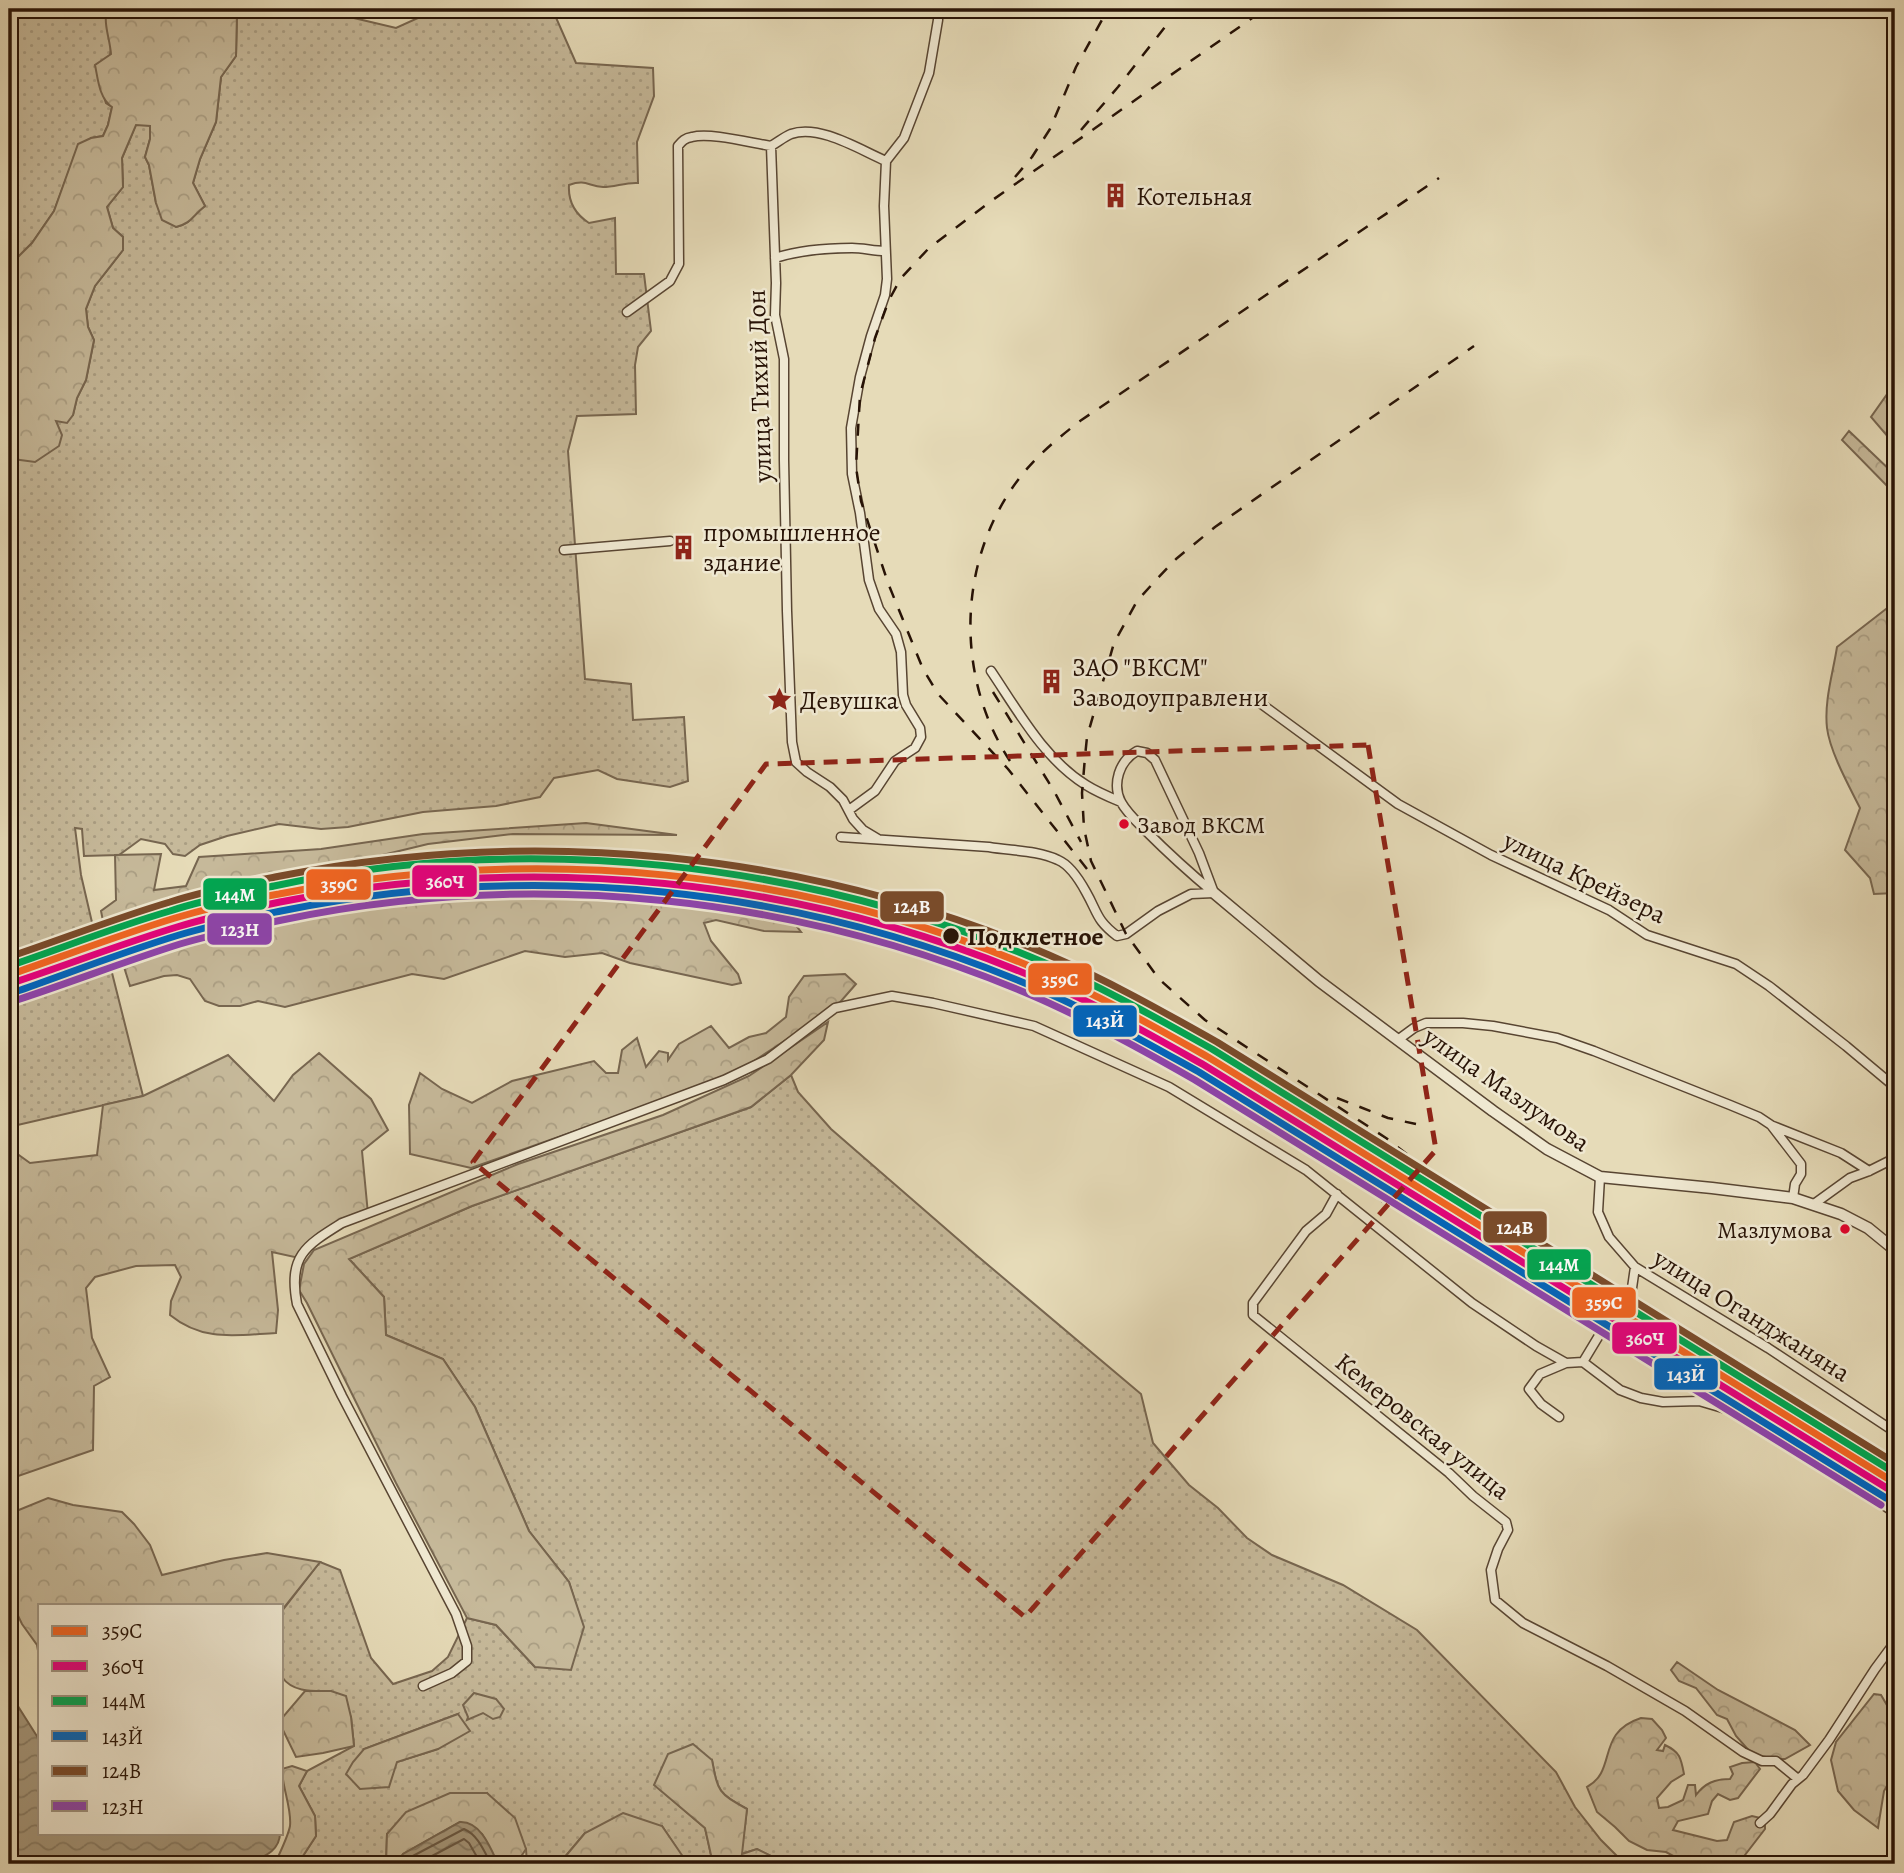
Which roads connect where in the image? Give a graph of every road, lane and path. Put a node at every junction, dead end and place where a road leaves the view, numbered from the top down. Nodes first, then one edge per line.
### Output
1 (938, 9) edge
2 (771, 146) junction
3 (886, 161) junction
4 (885, 251) junction
5 (775, 258) junction
6 (627, 312) dead end
7 (670, 541) dead end
8 (564, 550) dead end
9 (992, 671) dead end
10 (1256, 700) dead end
11 (1121, 802) junction
12 (849, 810) junction
13 (841, 837) dead end
14 (878, 839) junction
15 (1213, 893) junction
16 (1399, 1039) junction
17 (1895, 1087) edge
18 (1771, 1125) junction
19 (1895, 1158) edge
20 (1869, 1171) junction
21 (1600, 1177) junction
22 (1337, 1194) junction
23 (1793, 1198) junction
24 (1814, 1204) junction
25 (1895, 1250) edge
26 (1635, 1267) junction
27 (1583, 1362) junction
28 (1566, 1363) junction
29 (1559, 1417) dead end
30 (1895, 1433) edge
31 (1895, 1513) edge
32 (1895, 1642) edge
33 (423, 1686) dead end
34 (1798, 1779) junction
35 (1760, 1823) dead end

1 - 3 street
2 - 3 street
2 - 5 street, улица Тихий Дон
2 - 6 street
3 - 4 street
4 - 5 street
4 - 12 street
5 - 12 street, улица Тихий Дон
7 - 8 street
9 - 11 street
10 - 17 street, улица Крейзера
11 - 15 street
11 - 15 street
12 - 14 street, улица Тихий Дон
13 - 14 street
14 - 15 street
15 - 16 street, улица Мазлумова
16 - 18 street
16 - 21 street, улица Мазлумова
18 - 20 street
18 - 23 street
19 - 20 street
20 - 24 street
21 - 23 street, улица Мазлумова
21 - 26 street, улица Оганджаняна
22 - 28 street
22 - 33 street
22 - 34 street, Кемеровская улица
23 - 24 street, улица Мазлумова
24 - 25 street, улица Мазлумова
26 - 27 street
26 - 30 street, улица Оганджаняна
27 - 28 street
27 - 31 street
28 - 29 street
32 - 34 street
34 - 35 street

